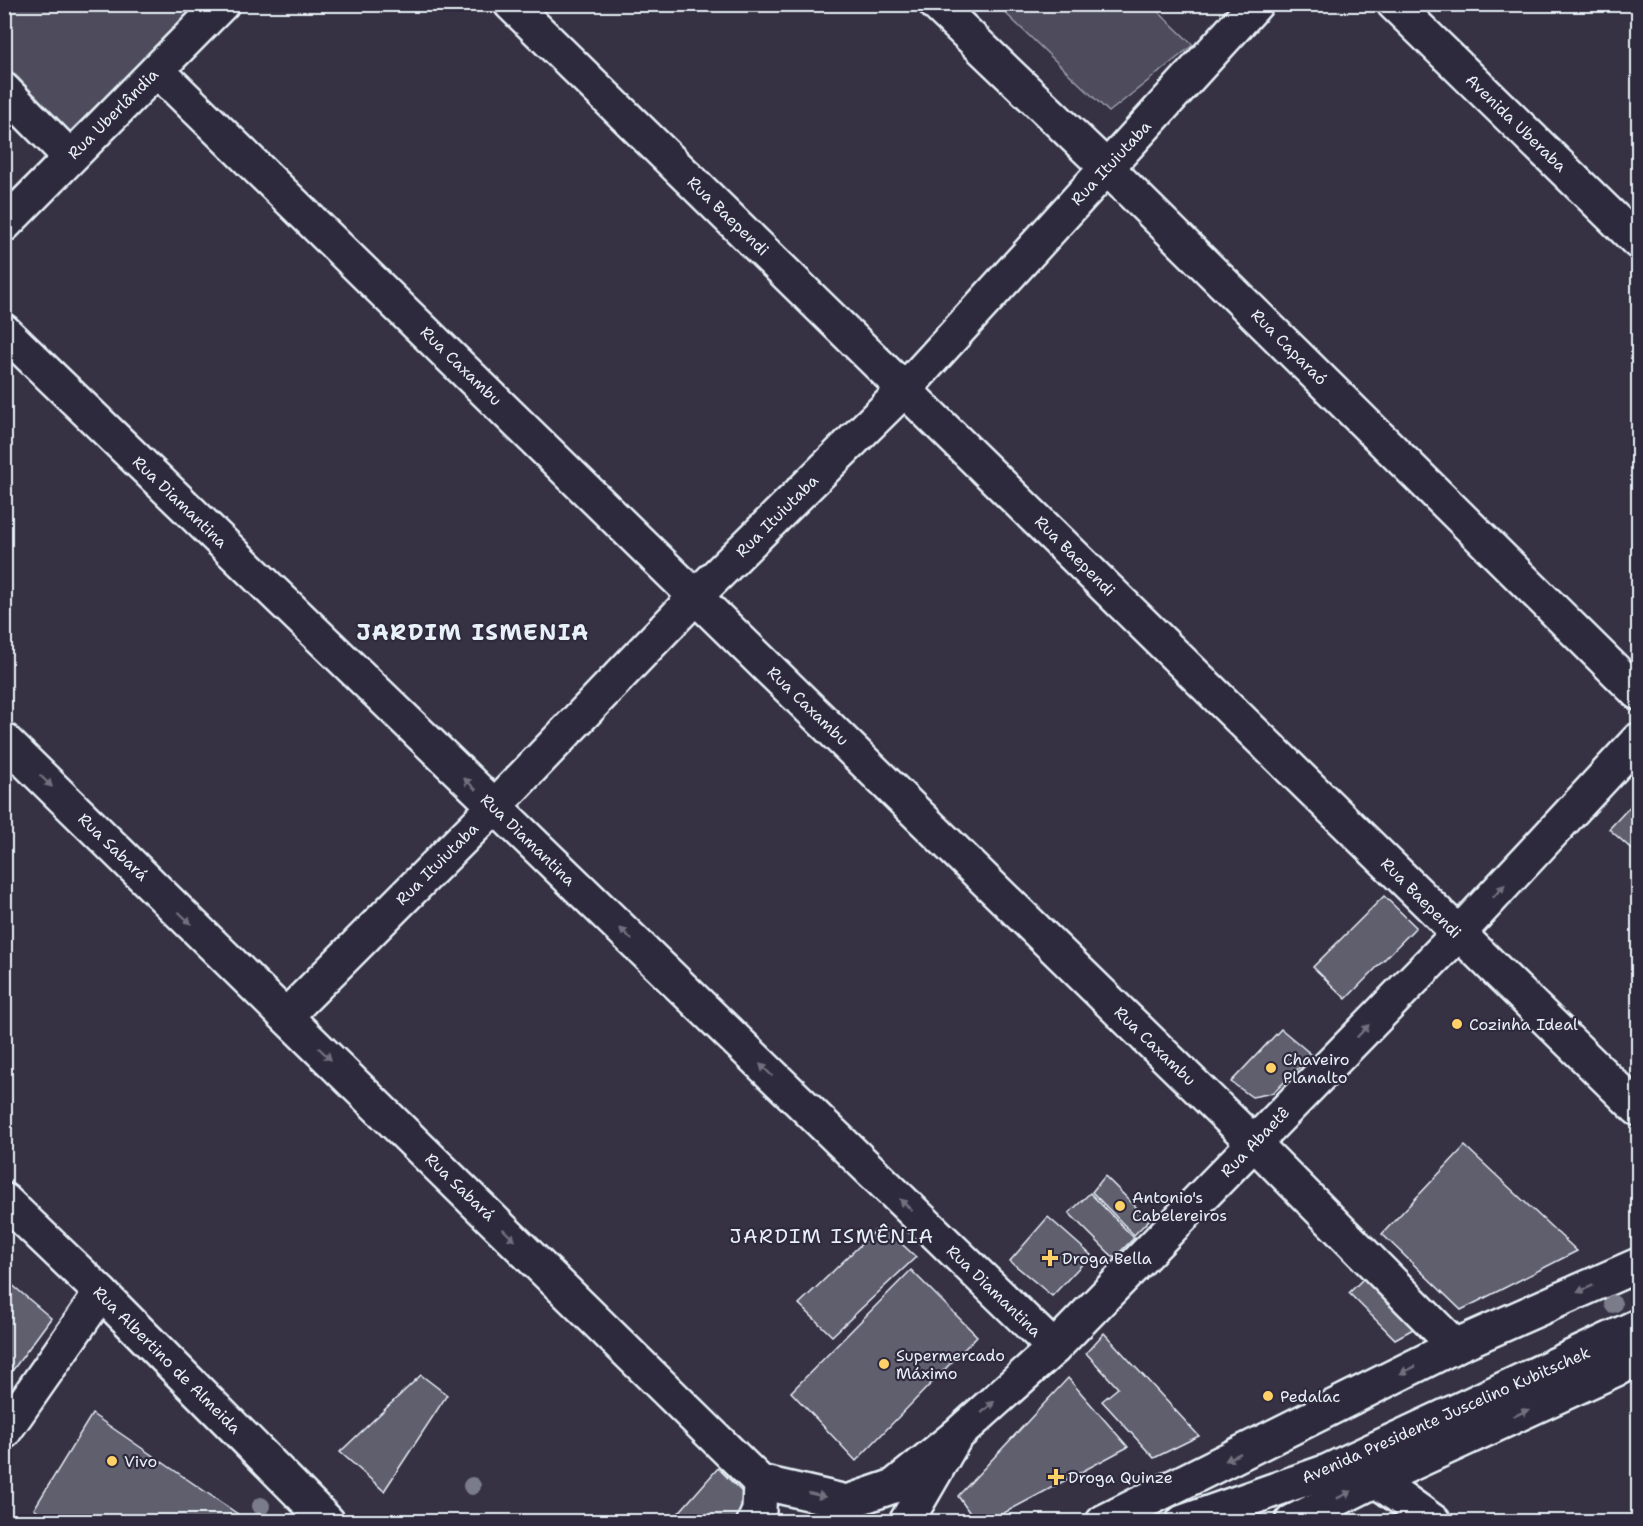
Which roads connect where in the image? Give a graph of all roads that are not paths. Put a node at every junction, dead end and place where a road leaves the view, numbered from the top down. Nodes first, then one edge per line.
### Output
1 (222, 4) edge
2 (511, 4) edge
3 (936, 4) edge
4 (1256, 4) edge
5 (1394, 4) edge
6 (157, 70) junction
7 (4, 90) edge
8 (70, 157) junction
9 (1106, 167) junction
10 (4, 225) edge
11 (1638, 242) edge
12 (4, 331) edge
13 (905, 388) junction
14 (696, 596) junction
15 (1638, 693) edge
16 (4, 740) edge
17 (1638, 740) edge
18 (494, 807) junction
19 (1458, 934) junction
20 (286, 1016) junction
21 (1638, 1109) edge
22 (1254, 1143) junction
23 (4, 1200) edge
24 (1638, 1265) edge
25 (101, 1293) junction
26 (1638, 1326) edge
27 (1455, 1346) junction
28 (1054, 1348) junction
29 (1638, 1359) edge
30 (4, 1432) edge
31 (956, 1436) junction
32 (1376, 1480) junction
33 (760, 1482) junction
34 (328, 1521) edge
35 (754, 1521) edge
36 (906, 1521) edge
37 (1103, 1521) edge
38 (1183, 1521) edge
39 (1292, 1521) edge
40 (1434, 1521) edge

1 - 6 street, Rua Uberlândia
2 - 13 street, Rua Baependi
3 - 9 street, Rua Caparaó
4 - 9 street, Rua Ituiutaba
5 - 11 street, Avenida Uberaba
6 - 8 street, Rua Uberlândia
6 - 14 street, Rua Caxambu
7 - 8 street
8 - 10 street, Rua Uberlândia
9 - 13 street, Rua Ituiutaba
9 - 15 street, Rua Caparaó
18 -> 12 street, Rua Diamantina
13 - 14 street, Rua Ituiutaba
13 - 19 street, Rua Baependi
14 - 18 street, Rua Ituiutaba
14 - 22 street, Rua Caxambu
16 -> 20 street, Rua Sabará
19 -> 17 street, Rua Abaetê
18 - 20 street, Rua Ituiutaba
28 -> 18 street, Rua Diamantina
19 - 21 street, Rua Baependi
22 -> 19 street, Rua Abaetê
20 -> 33 street, Rua Sabará
22 - 27 street, Rua Caxambu
22 - 28 street, Rua Abaetê
23 - 25 street, Rua Albertino de Almeida
24 -> 27 street
25 - 30 street
25 - 34 street, Rua Albertino de Almeida
26 - 38 street, Avenida Presidente Juscelino Kubitschek
27 -> 37 street
31 -> 28 street, Rua Abaetê
32 -> 29 street, Avenida Presidente Juscelino Kubitschek
33 -> 31 street
31 - 36 street, Rua Abaetê
39 -> 32 street, Avenida Presidente Juscelino Kubitschek
32 - 40 street
33 - 35 street

